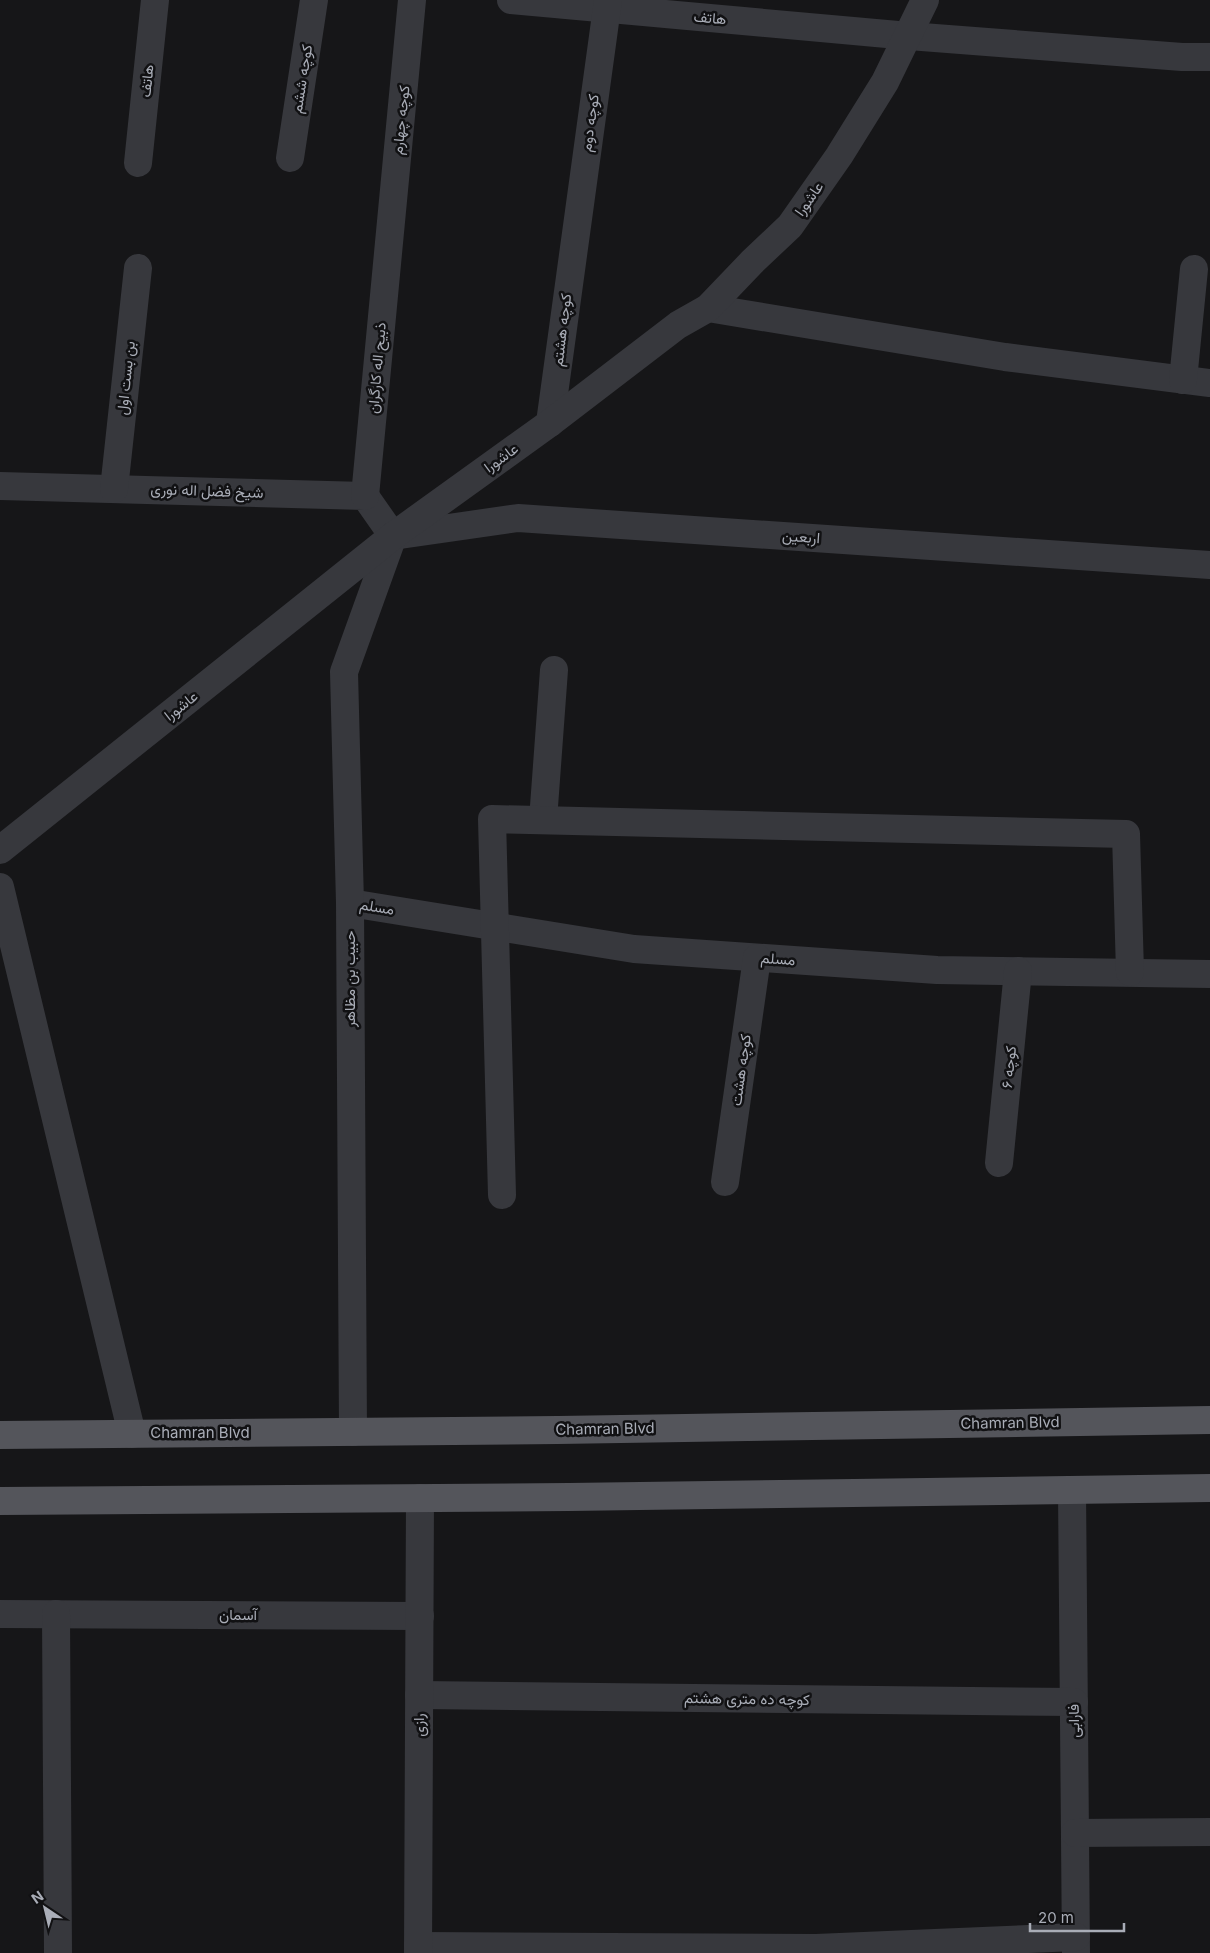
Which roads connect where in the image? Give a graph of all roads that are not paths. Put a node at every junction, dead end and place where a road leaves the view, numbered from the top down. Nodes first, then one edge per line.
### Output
1 (155, 0) edge
2 (314, 0) edge
3 (412, 0) edge
4 (511, 0) edge
5 (926, 0) edge
6 (607, 4) edge
7 (909, 36) junction
8 (1210, 57) edge
9 (290, 158) dead end
10 (138, 163) dead end
11 (574, 238) joint
12 (389, 240) joint
13 (138, 268) dead end
14 (1194, 269) dead end
15 (708, 308) junction
16 (1183, 380) junction
17 (1210, 383) edge
18 (550, 423) junction
19 (0, 486) edge
20 (114, 489) junction
21 (365, 496) junction
22 (393, 536) junction
23 (1210, 565) edge
24 (554, 670) dead end
25 (543, 820) junction
26 (0, 850) edge
27 (0, 887) edge
28 (350, 903) junction
29 (495, 927) junction
30 (757, 958) junction
31 (1018, 971) junction
32 (1130, 972) junction
33 (1210, 974) edge
34 (999, 1163) dead end
35 (725, 1182) dead end
36 (502, 1195) dead end
37 (1210, 1420) edge
38 (353, 1432) junction
39 (0, 1434) edge
40 (132, 1434) junction
41 (1210, 1488) edge
42 (1072, 1490) junction
43 (420, 1498) junction
44 (0, 1502) edge
45 (0, 1614) edge
46 (56, 1614) junction
47 (420, 1616) junction
48 (419, 1695) junction
49 (1074, 1702) junction
50 (1210, 1832) edge
51 (1075, 1833) junction
52 (1076, 1945) edge
53 (418, 1949) edge
54 (58, 1953) edge

1 - 10 street, هاتف
2 - 9 street, کوچه ششم
3 - 12 street, کوچه چهارم
4 - 6 street, هاتف
5 - 7 street, عاشورا
6 - 7 street, هاتف
6 - 11 street, کوچه دوم
7 - 8 street, هاتف
7 - 15 street, عاشورا
11 - 18 street, کوچه هشتم
12 - 21 street, ذبیح اله کارگران
13 - 20 street, بن بست اول
14 - 16 street
15 - 16 street
15 - 18 street, عاشورا
16 - 17 street
18 - 22 street, عاشورا
19 - 20 street, شیخ فضل اله نوری
20 - 21 street, شیخ فضل اله نوری
21 - 22 street
22 - 23 street, اربعین
22 - 26 street, عاشورا
22 - 28 street, حبیب بن مظاهر
24 - 25 street
25 - 29 street
25 - 32 street
27 - 40 street
28 - 29 street, مسلم
28 - 38 street, حبیب بن مظاهر
29 - 30 street, مسلم
29 - 36 street
30 - 31 street, مسلم
30 - 35 street, کوچه هشت
31 - 32 street, مسلم
31 - 34 street, کوچه ۶
32 - 33 street, مسلم
37 - 38 main road, Chamran Blvd
38 - 40 main road, Chamran Blvd
39 - 40 main road, Chamran Blvd
41 - 42 main road
42 - 43 main road
42 - 49 street, فارابی
43 - 44 main road
43 - 47 street, رازی
45 - 46 street, آسمان
46 - 47 street, آسمان
46 - 54 street
47 - 48 street, رازی
48 - 49 street, کوچه ده متری هشتم
48 - 53 street, رازی
49 - 51 street, فارابی
50 - 51 street
51 - 52 street, فارابی
52 - 53 street

